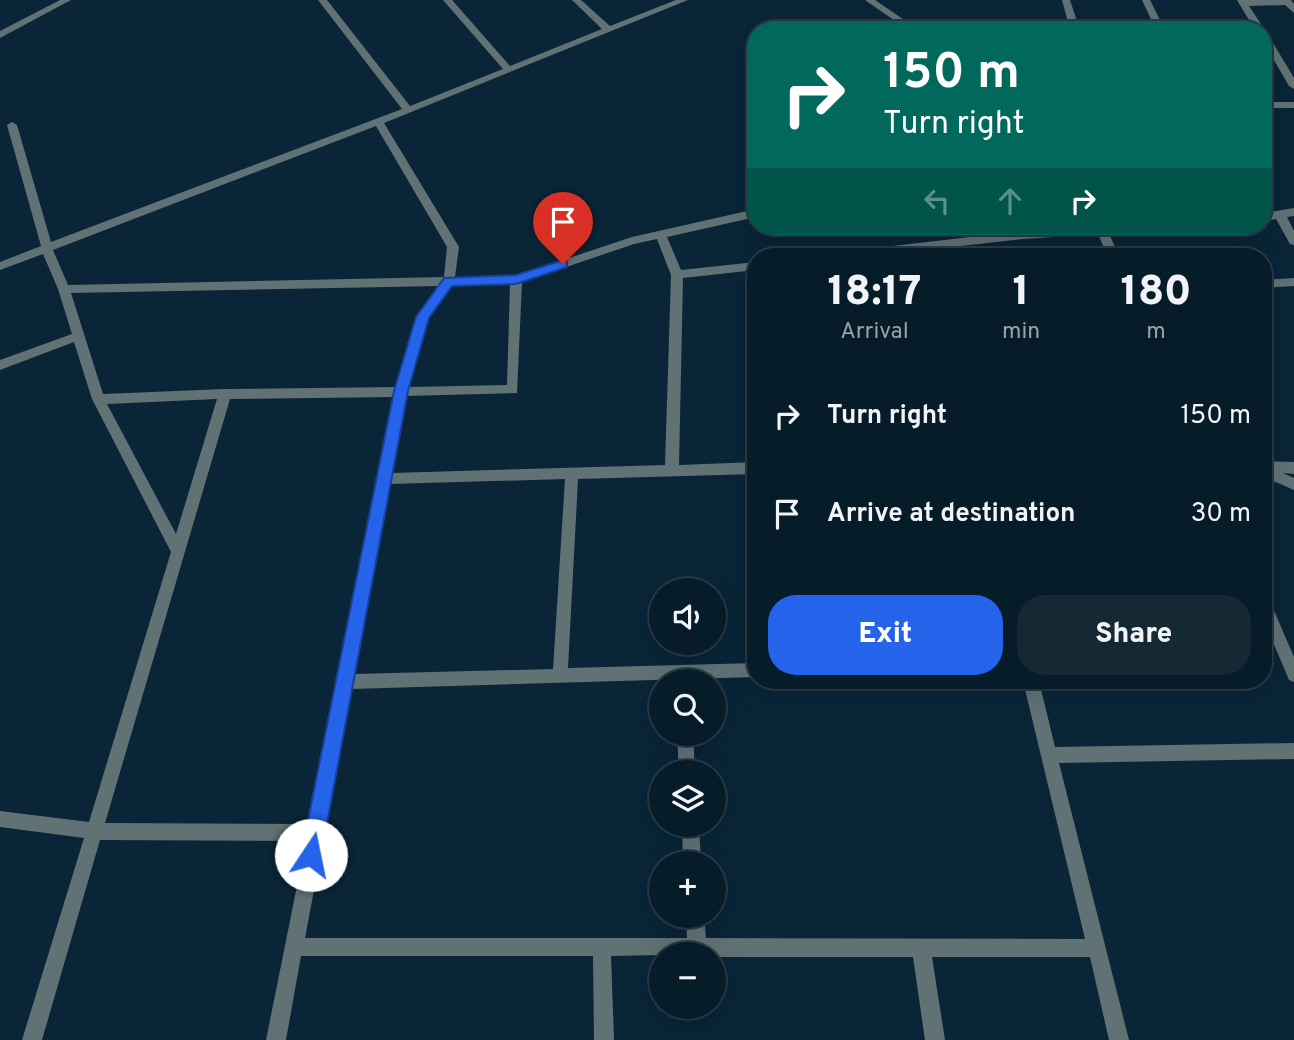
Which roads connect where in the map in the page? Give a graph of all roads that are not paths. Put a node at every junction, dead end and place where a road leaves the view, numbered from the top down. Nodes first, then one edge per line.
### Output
1 (68, 0) edge
2 (322, 0) edge
3 (447, 0) edge
4 (576, 0) edge
5 (684, 0) edge
6 (869, 0) edge
7 (1066, 0) edge
8 (1146, 0) edge
9 (1242, 1) edge
10 (1289, 4) edge
11 (901, 21) edge
12 (1072, 21) edge
13 (1156, 21) edge
14 (1254, 21) edge
15 (608, 30) junction
16 (0, 35) edge
17 (1272, 49) edge
18 (509, 70) junction
19 (1294, 86) edge
20 (1272, 105) edge
21 (1294, 106) edge
22 (408, 110) junction
23 (378, 122) junction
24 (12, 125) dead end
25 (1294, 212) edge
26 (747, 215) edge
27 (1279, 215) junction
28 (1272, 216) edge
29 (661, 235) junction
30 (1023, 235) edge
31 (1294, 241) edge
32 (951, 248) edge
33 (47, 249) junction
34 (0, 266) edge
35 (747, 267) edge
36 (677, 275) junction
37 (516, 280) junction
38 (449, 281) junction
39 (1294, 282) edge
40 (1272, 283) edge
41 (64, 289) junction
42 (79, 336) junction
43 (0, 365) edge
44 (401, 391) junction
45 (225, 394) junction
46 (98, 399) junction
47 (747, 468) edge
48 (1294, 468) edge
49 (1272, 469) edge
50 (672, 470) junction
51 (572, 473) junction
52 (1272, 473) edge
53 (384, 478) junction
54 (1294, 484) edge
55 (178, 552) junction
56 (1272, 623) edge
57 (747, 671) edge
58 (726, 673) edge
59 (1294, 675) edge
60 (560, 676) junction
61 (649, 677) edge
62 (344, 682) junction
63 (1033, 689) edge
64 (1294, 751) edge
65 (1049, 755) junction
66 (0, 820) edge
67 (96, 831) junction
68 (316, 832) junction
69 (294, 947) junction
70 (602, 947) junction
71 (649, 947) edge
72 (726, 947) edge
73 (921, 947) junction
74 (1097, 948) junction
75 (32, 1040) edge
76 (276, 1040) edge
77 (604, 1040) edge
78 (935, 1040) edge
79 (1119, 1040) edge

1 - 16 street
2 - 22 street
3 - 18 street
4 - 15 street
5 - 15 street
6 - 11 street
7 - 12 street
8 - 13 street
9 - 10 street
9 - 14 street
15 - 18 street
17 - 19 street
18 - 22 street
20 - 21 street
22 - 23 street
23 - 33 street
23 - 38 street
24 - 33 street
25 - 27 street
26 - 29 street
27 - 28 street
27 - 31 street
29 - 36 street
29 - 37 street
30 - 32 street
33 - 34 street
33 - 41 street
35 - 36 street
36 - 50 street
37 - 38 street
37 - 44 street
38 - 41 street
38 - 44 street
39 - 40 street
41 - 42 street
42 - 43 street
42 - 46 street
44 - 45 street
44 - 53 street
45 - 46 street
45 - 55 street
46 - 55 street
47 - 50 street
48 - 49 street
50 - 51 street
51 - 53 street
51 - 60 street
52 - 54 street
53 - 62 street
55 - 67 street
56 - 59 street
57 - 58 street
60 - 61 street
60 - 62 street
62 - 68 street
63 - 65 street
64 - 65 street
65 - 74 street
66 - 67 street
67 - 68 street
67 - 75 street
68 - 69 street
69 - 70 street
69 - 76 street
70 - 71 street
70 - 77 street
72 - 73 street
73 - 74 street
73 - 78 street
74 - 79 street

